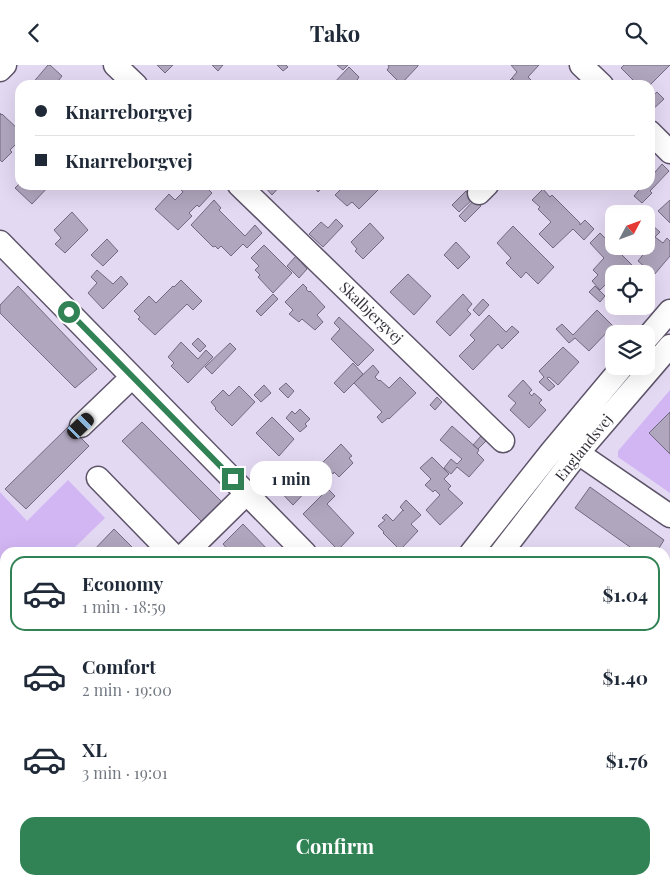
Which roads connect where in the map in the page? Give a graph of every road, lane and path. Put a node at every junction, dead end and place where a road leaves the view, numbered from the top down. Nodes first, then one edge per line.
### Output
1 (5, 65) edge
2 (115, 65) edge
3 (0, 70) edge
4 (131, 80) edge
5 (655, 137) edge
6 (670, 152) edge
7 (244, 190) edge
8 (0, 242) edge
9 (670, 311) edge
10 (655, 328) edge
11 (670, 346) edge
12 (615, 375) edge
13 (132, 377) junction
14 (81, 426) dead end
15 (503, 441) dead end
16 (578, 453) junction
17 (98, 478) dead end
18 (247, 493) junction
19 (670, 516) edge
20 (166, 547) edge
21 (192, 547) edge
22 (299, 547) edge
23 (475, 547) edge
24 (506, 547) edge

1 - 3 street
2 - 4 street
5 - 6 street
7 - 15 street, Skalbjergvej
8 - 13 street
9 - 10 street
11 - 16 street, Englandsvej
12 - 23 street, Englandsvej
13 - 14 street
13 - 18 street
16 - 19 street
16 - 24 street, Englandsvej
17 - 20 street
18 - 21 street
18 - 22 street

